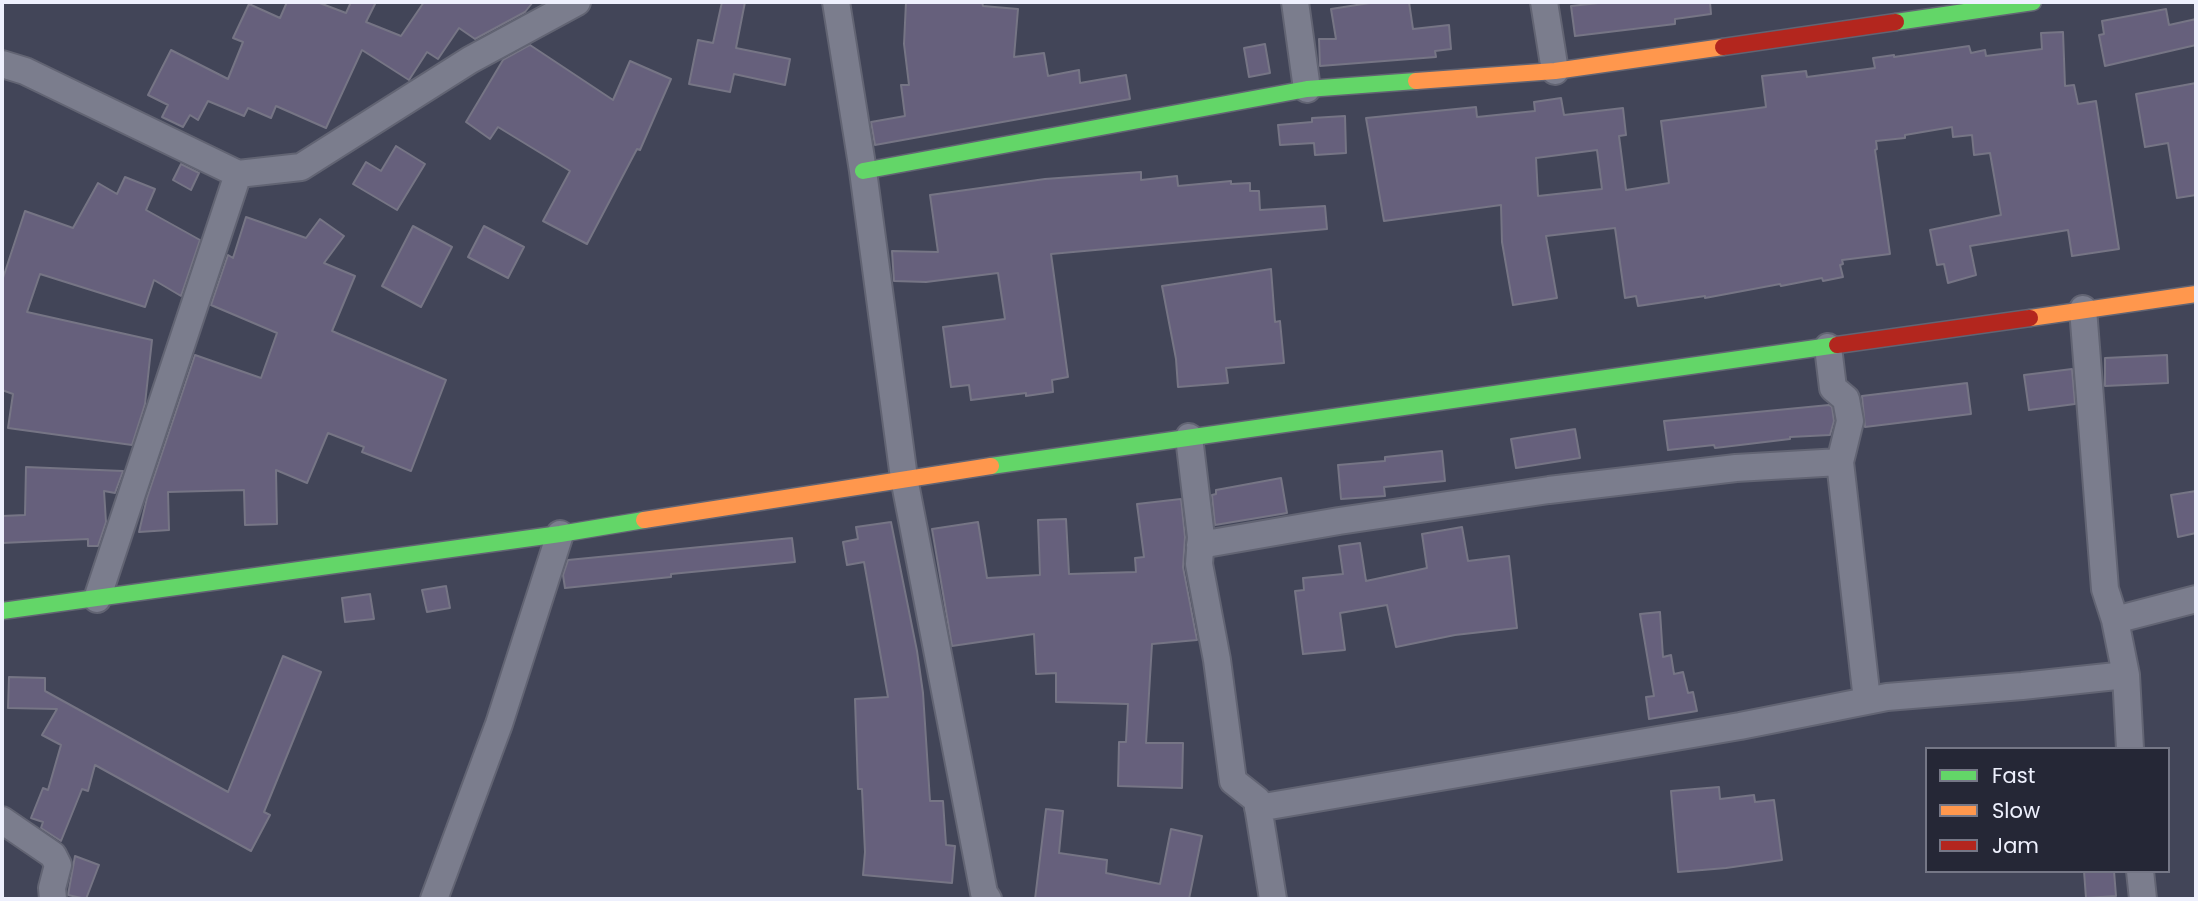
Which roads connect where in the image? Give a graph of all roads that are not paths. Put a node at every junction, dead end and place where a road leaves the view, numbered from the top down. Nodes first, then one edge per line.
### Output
1 (577, 2) edge
2 (836, 2) edge
3 (1295, 2) edge
4 (1544, 2) edge
5 (2033, 2) edge
6 (2, 64) edge
7 (1555, 71) junction
8 (1307, 89) junction
9 (863, 171) junction
10 (238, 174) junction
11 (2196, 294) edge
12 (2083, 309) junction
13 (1828, 347) junction
14 (1189, 437) junction
15 (1840, 462) junction
16 (904, 478) junction
17 (560, 534) junction
18 (1200, 545) junction
19 (97, 599) junction
20 (2196, 599) edge
21 (2, 611) edge
22 (2115, 620) junction
23 (2126, 674) junction
24 (1867, 701) junction
25 (2130, 747) edge
26 (1258, 808) junction
27 (2, 820) edge
28 (2140, 873) edge
29 (986, 897) edge
30 (53, 899) edge
31 (434, 899) edge
32 (1273, 899) edge
33 (2143, 899) edge

1 - 10 street
2 - 9 street
3 - 8 street
4 - 7 street
5 - 7 street
6 - 10 street
7 - 8 street
8 - 9 street
9 - 16 street
10 - 19 street
11 - 12 street
12 - 13 street
12 - 22 street
13 - 14 street
13 - 15 street
14 - 16 street
14 - 18 street
15 - 18 street
15 - 24 street
16 - 17 street
16 - 29 street
17 - 19 street
17 - 31 street
18 - 26 street
19 - 21 street
20 - 22 street
22 - 23 street
23 - 24 street
23 - 25 street
24 - 26 street
26 - 32 street
27 - 30 street
28 - 33 street

